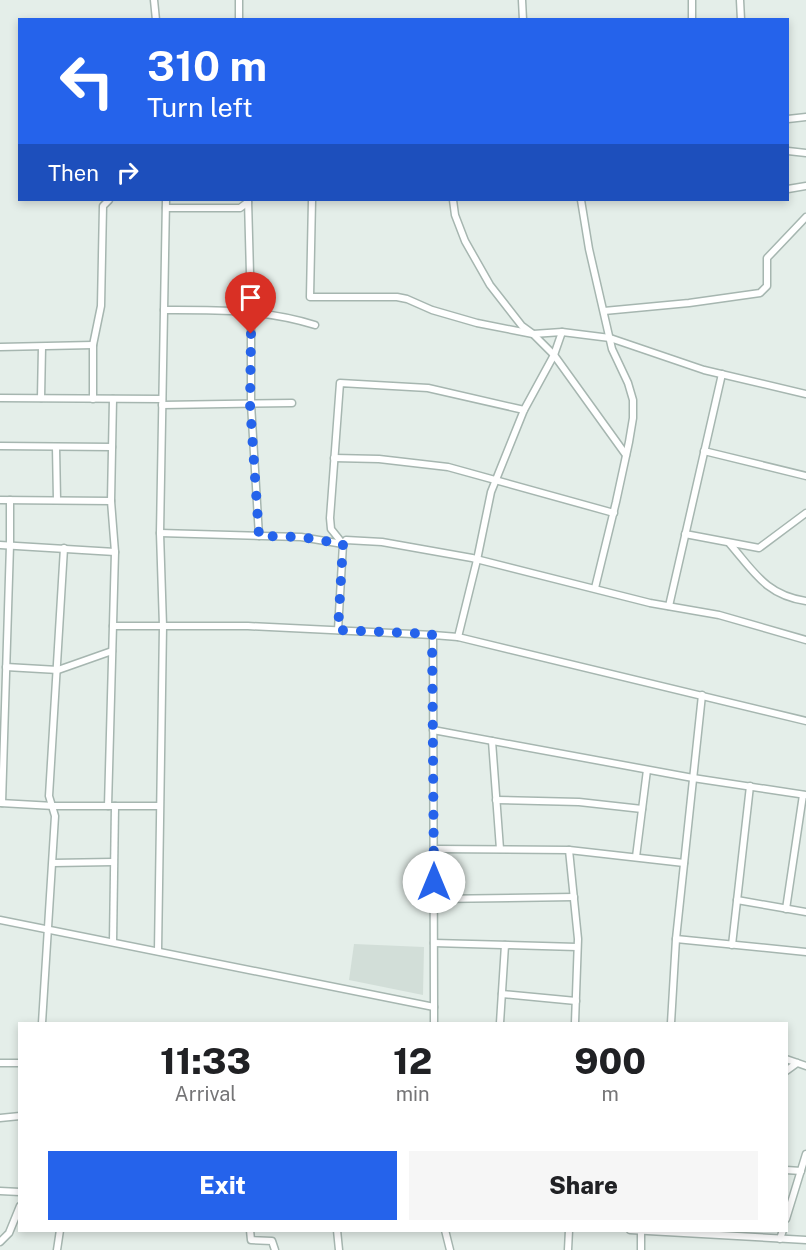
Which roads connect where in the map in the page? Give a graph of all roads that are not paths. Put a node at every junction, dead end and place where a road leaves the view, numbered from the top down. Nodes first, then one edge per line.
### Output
1 (154, 0) edge
2 (239, 0) edge
3 (522, 0) edge
4 (692, 0) edge
5 (740, 0) edge
6 (156, 18) edge
7 (239, 18) edge
8 (523, 18) edge
9 (692, 18) edge
10 (741, 18) edge
11 (806, 117) edge
12 (789, 119) edge
13 (789, 151) edge
14 (806, 153) edge
15 (806, 186) edge
16 (789, 189) edge
17 (108, 201) edge
18 (166, 201) edge
19 (249, 201) edge
20 (312, 201) edge
21 (453, 201) edge
22 (581, 201) edge
23 (166, 207) junction
24 (806, 217) edge
25 (164, 310) junction
26 (251, 311) junction
27 (604, 311) junction
28 (315, 325) dead end
29 (562, 332) junction
30 (533, 334) junction
31 (610, 338) junction
32 (93, 345) junction
33 (0, 347) edge
34 (42, 347) junction
35 (554, 355) junction
36 (722, 374) junction
37 (806, 394) edge
38 (0, 398) edge
39 (41, 398) junction
40 (93, 399) junction
41 (113, 399) junction
42 (162, 402) junction
43 (292, 403) dead end
44 (250, 404) junction
45 (524, 410) junction
46 (0, 446) edge
47 (56, 447) junction
48 (112, 447) junction
49 (704, 451) junction
50 (626, 455) junction
51 (334, 458) junction
52 (806, 476) edge
53 (496, 479) junction
54 (0, 500) edge
55 (10, 500) junction
56 (57, 501) junction
57 (111, 501) junction
58 (614, 513) junction
59 (806, 513) edge
60 (160, 533) junction
61 (685, 534) junction
62 (259, 536) junction
63 (729, 543) junction
64 (343, 544) junction
65 (0, 545) edge
66 (10, 545) junction
67 (64, 548) junction
68 (115, 552) junction
69 (477, 560) junction
70 (595, 588) junction
71 (806, 601) edge
72 (669, 606) junction
73 (113, 626) junction
74 (163, 626) junction
75 (338, 630) junction
76 (432, 634) junction
77 (458, 637) junction
78 (806, 640) edge
79 (112, 651) junction
80 (6, 667) junction
81 (58, 670) junction
82 (702, 695) junction
83 (806, 721) edge
84 (433, 730) junction
85 (492, 741) junction
86 (1, 751) edge
87 (647, 770) junction
88 (693, 778) junction
89 (750, 786) junction
90 (804, 795) edge
91 (496, 800) junction
92 (1, 803) edge
93 (54, 806) junction
94 (111, 806) junction
95 (159, 806) junction
96 (642, 809) junction
97 (434, 849) junction
98 (500, 849) junction
99 (569, 850) junction
100 (636, 857) junction
101 (113, 862) junction
102 (53, 863) junction
103 (684, 863) junction
104 (574, 897) junction
105 (434, 899) junction
106 (737, 900) junction
107 (786, 909) junction
108 (806, 912) edge
109 (0, 920) edge
110 (49, 929) junction
111 (676, 939) junction
112 (112, 942) junction
113 (434, 943) junction
114 (505, 945) junction
115 (732, 945) junction
116 (577, 947) junction
117 (158, 951) junction
118 (806, 952) edge
119 (502, 994) junction
120 (576, 1001) junction
121 (434, 1007) junction
122 (42, 1022) edge
123 (434, 1022) edge
124 (500, 1022) edge
125 (575, 1022) edge
126 (671, 1022) edge
127 (788, 1060) edge
128 (0, 1062) edge
129 (18, 1063) edge
130 (797, 1063) junction
131 (806, 1066) edge
132 (788, 1070) edge
133 (18, 1116) edge
134 (0, 1118) edge
135 (806, 1154) edge
136 (788, 1170) edge
137 (801, 1171) junction
138 (0, 1191) edge
139 (18, 1192) edge
140 (18, 1211) edge
141 (788, 1213) edge
142 (60, 1232) edge
143 (249, 1232) edge
144 (336, 1232) edge
145 (446, 1232) edge
146 (569, 1232) edge
147 (641, 1232) edge
148 (658, 1232) edge
149 (782, 1232) edge
150 (780, 1239) junction
151 (806, 1240) edge
152 (0, 1242) edge
153 (57, 1250) edge
154 (275, 1250) edge
155 (339, 1250) edge
156 (450, 1250) edge
157 (568, 1250) edge
158 (641, 1250) edge

1 - 6 street
2 - 7 street
3 - 8 street
4 - 9 street
5 - 10 street
11 - 12 street
13 - 14 street
15 - 16 street
17 - 32 street
18 - 23 street
19 - 23 street
19 - 26 street
20 - 30 street
21 - 30 street
22 - 27 street
23 - 25 street
24 - 27 street
25 - 26 street
25 - 42 street
26 - 28 street
26 - 44 street
27 - 31 street
29 - 30 street
29 - 31 street
29 - 35 street
30 - 35 street
31 - 36 street
31 - 50 street
32 - 34 street
32 - 40 street
33 - 34 street
34 - 39 street
35 - 45 street
35 - 50 street
36 - 37 street
36 - 49 street
38 - 39 street
39 - 40 street
40 - 41 street
41 - 42 street
41 - 48 street
42 - 44 street
42 - 60 street
43 - 44 street
44 - 62 street
45 - 51 street
45 - 53 street
46 - 47 street
47 - 48 street
47 - 56 street
48 - 57 street
49 - 52 street
49 - 61 street
50 - 58 street
51 - 53 street
51 - 64 street
53 - 58 street
53 - 69 street
54 - 55 street
55 - 56 street
55 - 66 street
56 - 57 street
57 - 68 street
58 - 70 street
59 - 63 street
60 - 62 street
60 - 74 street
61 - 63 street
61 - 72 street
62 - 64 street
63 - 71 street
64 - 69 street
64 - 75 street
65 - 66 street
66 - 67 street
66 - 80 street
67 - 68 street
67 - 81 street
68 - 73 street
69 - 70 street
69 - 77 street
70 - 72 street
72 - 78 street
73 - 74 street
73 - 79 street
74 - 75 street
74 - 95 street
75 - 76 street
76 - 77 street
76 - 84 street
77 - 82 street
79 - 81 street
79 - 94 street
80 - 81 street
80 - 86 street
81 - 93 street
82 - 83 street
82 - 88 street
84 - 85 street
84 - 97 street
85 - 87 street
85 - 91 street
86 - 92 street
87 - 88 street
87 - 96 street
88 - 89 street
88 - 103 street
89 - 90 street
89 - 106 street
90 - 107 street
91 - 96 street
91 - 98 street
92 - 93 street
93 - 94 street
93 - 102 street
94 - 95 street
94 - 101 street
95 - 117 street
96 - 100 street
97 - 98 street
97 - 105 street
98 - 99 street
99 - 100 street
99 - 104 street
100 - 103 street
101 - 102 street
101 - 112 street
102 - 110 street
103 - 111 street
104 - 105 street
104 - 116 street
105 - 113 street
106 - 107 street
106 - 115 street
107 - 108 street
109 - 110 street
110 - 112 street
110 - 122 street
111 - 115 street
111 - 126 street
112 - 117 street
113 - 114 street
113 - 121 street
114 - 116 street
114 - 119 street
115 - 118 street
116 - 120 street
117 - 121 street
119 - 120 street
119 - 124 street
120 - 125 street
121 - 123 street
127 - 130 street
128 - 129 street
130 - 131 street
130 - 132 street
133 - 134 street
135 - 137 street
136 - 137 street
137 - 141 street
138 - 139 street
140 - 152 street
142 - 153 street
143 - 154 street
144 - 155 street
145 - 156 street
146 - 157 street
147 - 158 street
148 - 150 street
149 - 150 street
150 - 151 street

